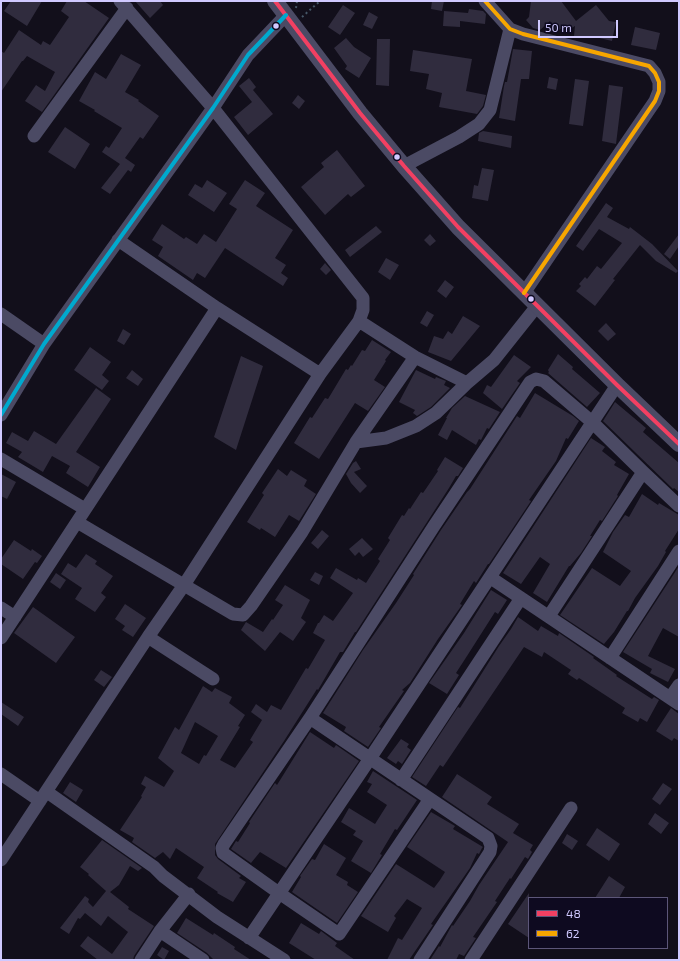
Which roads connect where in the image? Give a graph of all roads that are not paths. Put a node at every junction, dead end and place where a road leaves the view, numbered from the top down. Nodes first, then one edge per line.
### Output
1 (275, 1) edge
2 (485, 1) edge
3 (124, 5) edge
4 (290, 20) junction
5 (510, 29) junction
6 (213, 108) junction
7 (34, 136) dead end
8 (404, 166) junction
9 (118, 240) junction
10 (524, 293) junction
11 (537, 306) junction
12 (217, 308) junction
13 (1, 314) edge
14 (359, 321) junction
15 (44, 344) junction
16 (415, 357) junction
17 (320, 374) junction
18 (467, 383) junction
19 (617, 385) junction
20 (1, 415) edge
21 (592, 422) junction
22 (356, 442) junction
23 (679, 444) edge
24 (1, 459) edge
25 (642, 472) junction
26 (679, 506) edge
27 (85, 509) junction
28 (77, 522) junction
29 (679, 551) edge
30 (491, 578) junction
31 (184, 585) junction
32 (521, 598) junction
33 (1, 608) edge
34 (549, 616) junction
35 (15, 617) junction
36 (148, 636) junction
37 (1, 638) edge
38 (610, 658) junction
39 (213, 679) dead end
40 (679, 685) edge
41 (674, 701) edge
42 (310, 718) junction
43 (369, 760) junction
44 (1, 774) edge
45 (401, 780) junction
46 (43, 797) junction
47 (430, 798) junction
48 (571, 808) dead end
49 (1, 860) edge
50 (279, 893) junction
51 (189, 894) junction
52 (160, 931) junction
53 (249, 938) junction
54 (141, 960) edge
55 (203, 960) edge
56 (284, 960) edge
57 (420, 960) edge
58 (472, 960) edge

1 - 4 street
2 - 5 street
3 - 6 street
3 - 7 street
4 - 6 street
4 - 8 street
5 - 8 street
5 - 10 street
6 - 9 street
6 - 14 street
8 - 10 street
9 - 12 street
9 - 15 street
10 - 11 street
11 - 18 street
11 - 19 street
12 - 17 street
12 - 27 street
13 - 15 street
14 - 16 street
14 - 17 street
15 - 20 street
16 - 18 street
16 - 22 street
17 - 31 street
18 - 22 street
19 - 21 street
19 - 23 street
21 - 25 street
21 - 30 street
21 - 42 street
22 - 31 street
24 - 27 street
25 - 26 street
25 - 34 street
27 - 28 street
28 - 31 street
28 - 35 street
29 - 38 street
30 - 32 street
30 - 43 street
31 - 36 street
32 - 34 street
32 - 45 street
33 - 35 street
34 - 38 street
35 - 37 street
36 - 39 street
36 - 46 street
38 - 41 street
40 - 41 street
42 - 43 street
42 - 50 street
43 - 45 street
43 - 50 street
44 - 46 street
45 - 47 street
46 - 49 street
46 - 51 street
47 - 50 street
47 - 57 street
48 - 58 street
50 - 53 street
51 - 52 street
51 - 53 street
52 - 54 street
52 - 55 street
53 - 56 street

